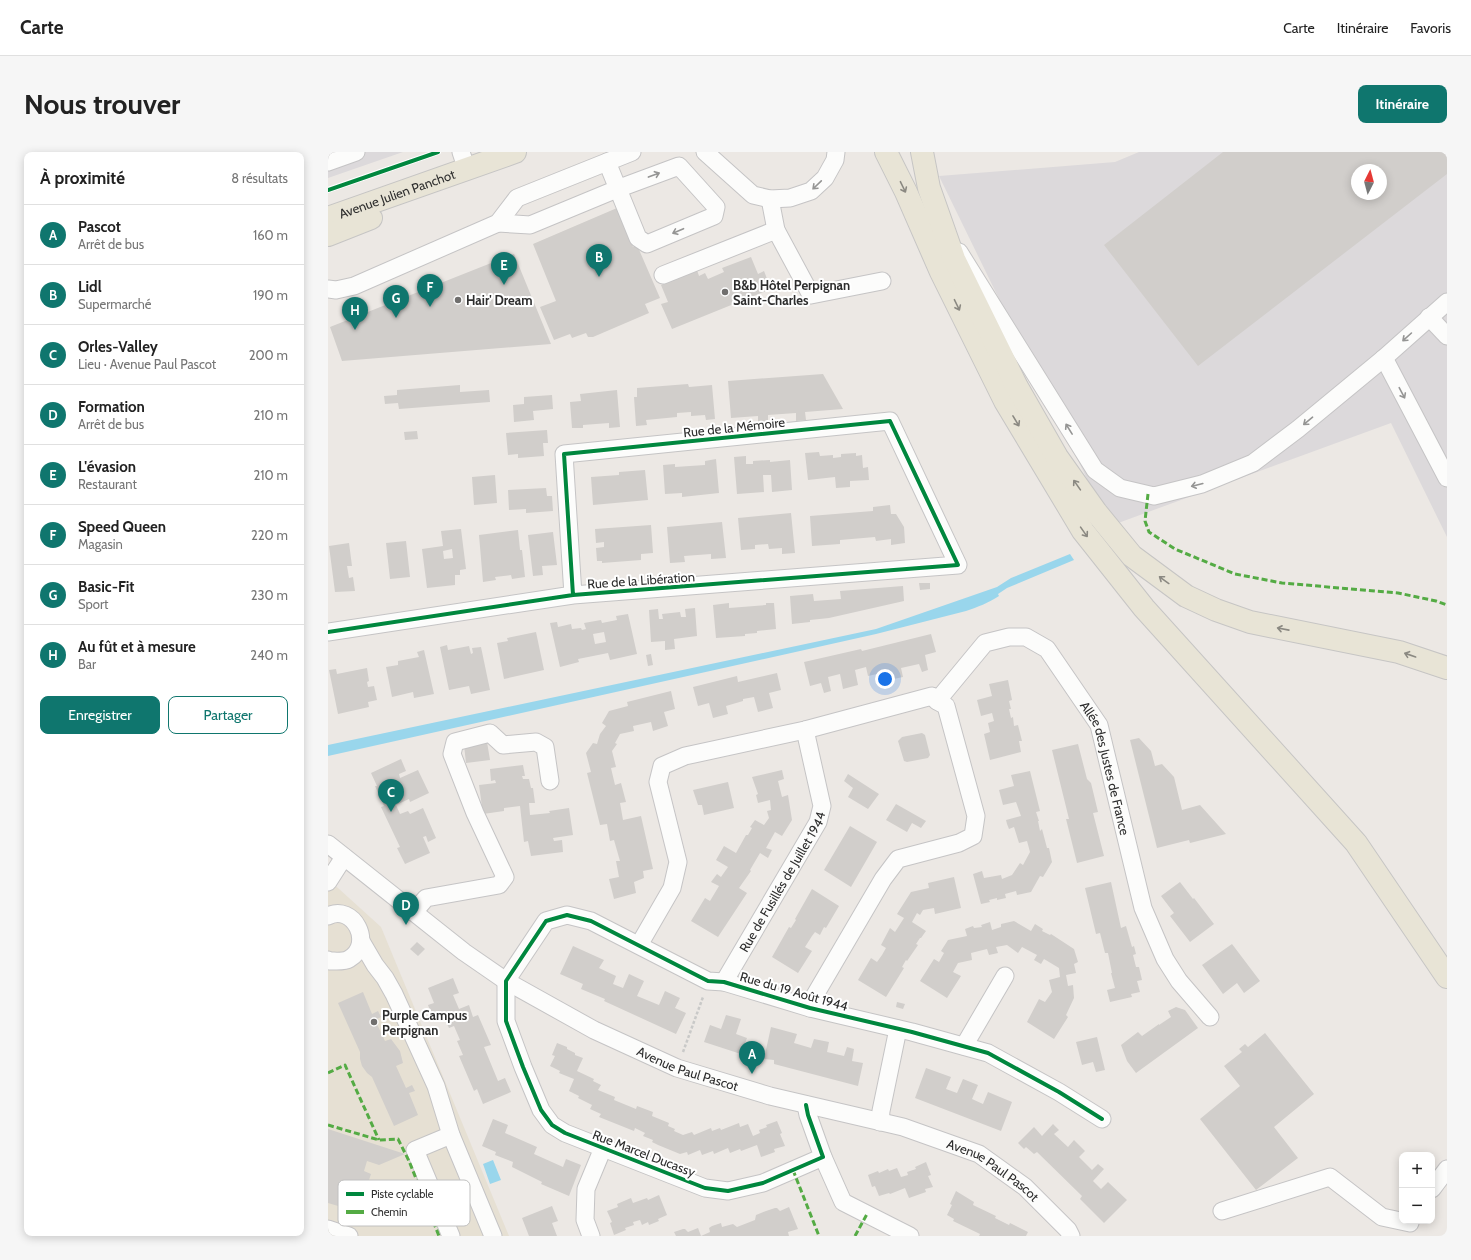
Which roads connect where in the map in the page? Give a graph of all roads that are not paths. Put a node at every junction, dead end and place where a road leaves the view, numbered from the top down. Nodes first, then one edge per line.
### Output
1 (356, 152) edge
2 (515, 152) edge
3 (632, 152) edge
4 (704, 152) edge
5 (836, 152) edge
6 (886, 152) edge
7 (922, 152) edge
8 (464, 161) edge
9 (328, 162) edge
10 (606, 162) junction
11 (617, 188) junction
12 (770, 199) junction
13 (328, 218) edge
14 (498, 223) junction
15 (943, 227) junction
16 (776, 230) junction
17 (328, 235) edge
18 (663, 275) dead end
19 (882, 280) dead end
20 (328, 289) edge
21 (1447, 302) edge
22 (1429, 318) junction
23 (1447, 336) edge
24 (1384, 358) junction
25 (1447, 478) edge
26 (958, 565) joint
27 (573, 595) junction
28 (328, 632) edge
29 (1447, 668) edge
30 (937, 701) junction
31 (805, 730) junction
32 (550, 781) dead end
33 (333, 850) edge
34 (328, 882) edge
35 (414, 912) junction
36 (329, 913) edge
37 (361, 941) junction
38 (639, 945) junction
39 (348, 960) junction
40 (329, 961) edge
41 (375, 965) junction
42 (1005, 976) dead end
43 (1447, 977) edge
44 (506, 981) junction
45 (716, 981) junction
46 (810, 1008) junction
47 (1210, 1017) dead end
48 (898, 1029) junction
49 (964, 1046) junction
50 (806, 1105) junction
51 (1102, 1119) dead end
52 (880, 1122) junction
53 (451, 1135) junction
54 (603, 1148) junction
55 (823, 1158) junction
56 (1447, 1169) edge
57 (428, 1180) edge
58 (470, 1180) edge
59 (470, 1181) edge
60 (1433, 1188) edge
61 (1222, 1211) dead end
62 (447, 1226) edge
63 (1409, 1227) edge
64 (328, 1229) edge
65 (348, 1236) edge
66 (451, 1236) edge
67 (493, 1236) edge
68 (591, 1236) edge
69 (910, 1236) edge
70 (1071, 1236) edge

1 - 9 street
2 - 8 main road, Avenue Julien Panchot
3 - 10 street
4 - 12 street
5 -> 12 street
6 -> 43 main road
7 - 15 main road
8 - 13 main road, Avenue Julien Panchot
8 - 17 main road, Avenue Julien Panchot
10 - 11 street
10 - 14 street
11 -> 11 street
11 - 14 street
12 - 16 street
14 - 20 street
24 -> 15 street
29 -> 15 main road
16 - 18 street
16 - 19 street
21 - 22 street
22 - 23 street
22 -> 24 street
24 -> 25 street
26 - 27 street, Rue de la Libération
26 - 27 street, Rue de la Mémoire
27 - 28 street, Rue de la Libération
30 - 31 street
30 - 46 street
30 - 47 street, Allée des Justes de France
31 - 38 street
31 - 45 street, Rue de Fusillés de Juillet 1944
32 - 35 street
33 - 34 street
33 - 35 street, Avenue Paul Pascot
35 - 44 street, Avenue Paul Pascot
36 - 37 street
37 - 39 street
37 - 41 street
38 - 44 street, Rue du 19 Août 1944
38 - 45 street, Rue du 19 Août 1944
39 - 40 street
39 - 41 street
41 - 53 street
42 - 49 street
44 - 50 street, Avenue Paul Pascot
44 - 54 street, Rue Marcel Ducassy
45 - 46 street, Rue du 19 Août 1944
46 - 48 street, Rue du 19 Août 1944
48 - 49 street, Rue du 19 Août 1944
48 - 52 street
49 - 51 street, Rue du 19 Août 1944
50 - 52 street, Avenue Paul Pascot
50 - 55 street
52 - 70 street, Avenue Paul Pascot
53 - 57 street
53 - 58 street
54 - 55 street, Rue Marcel Ducassy
54 - 68 street
55 - 69 street
56 - 60 street
59 - 67 street
61 - 63 street
62 - 66 street
64 - 65 street

